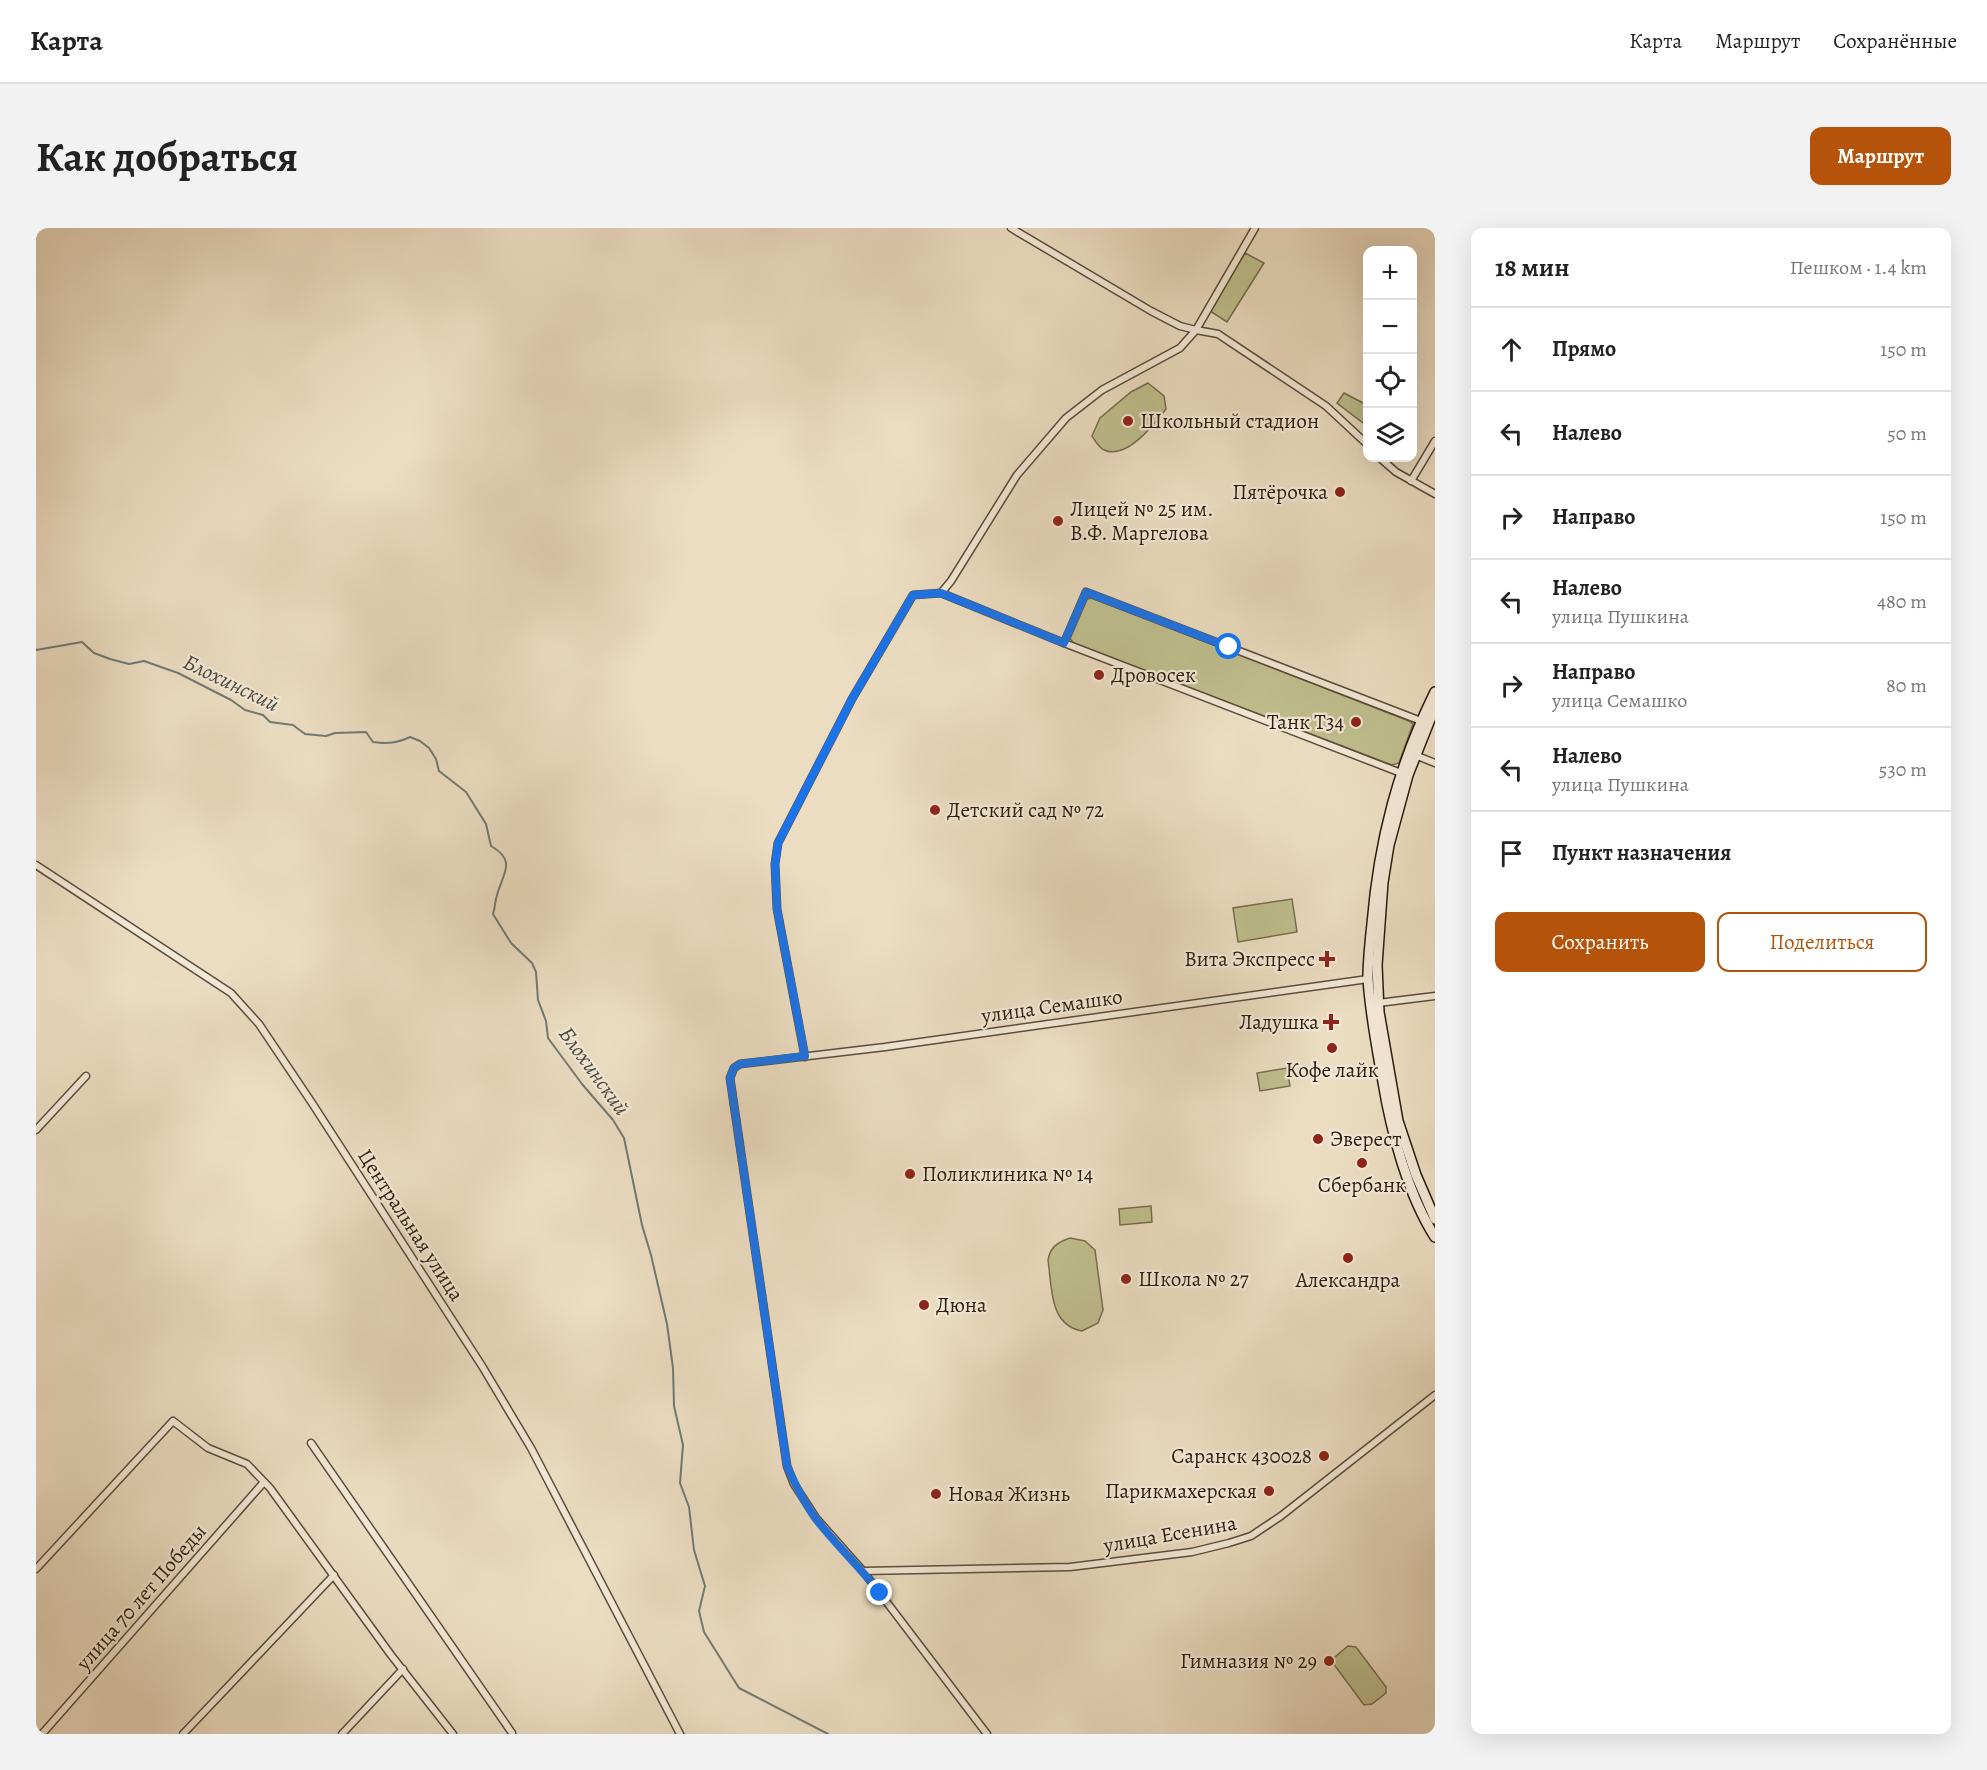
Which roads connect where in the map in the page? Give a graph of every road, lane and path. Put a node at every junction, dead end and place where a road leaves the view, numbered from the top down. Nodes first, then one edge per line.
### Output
1 (1011, 228) edge
2 (1256, 228) edge
3 (1196, 330) junction
4 (1363, 441) edge
5 (1435, 441) edge
6 (1385, 462) edge
7 (1411, 481) junction
8 (1435, 494) edge
9 (941, 593) junction
10 (1064, 643) junction
11 (1435, 692) edge
12 (1435, 707) edge
13 (1424, 722) junction
14 (1415, 754) junction
15 (1435, 763) edge
16 (1404, 774) junction
17 (36, 865) edge
18 (1372, 978) junction
19 (1435, 996) edge
20 (1378, 1003) junction
21 (805, 1056) junction
22 (86, 1076) dead end
23 (1394, 1122) junction
24 (36, 1130) edge
25 (1435, 1219) edge
26 (1435, 1237) edge
27 (1435, 1395) edge
28 (311, 1443) dead end
29 (264, 1482) junction
30 (36, 1569) edge
31 (863, 1571) junction
32 (334, 1575) junction
33 (403, 1669) junction
34 (512, 1733) edge
35 (42, 1734) edge
36 (183, 1734) edge
37 (342, 1734) edge
38 (453, 1734) edge
39 (680, 1734) edge
40 (987, 1734) edge

1 - 3 street
2 - 3 street
3 - 4 street
3 - 9 street
5 - 7 street
6 - 7 street
7 - 8 street
9 - 10 street
9 - 21 street
10 - 13 street
10 - 16 street
11 - 13 main road
12 - 13 main road
13 - 14 main road
13 - 16 main road
14 - 15 street
14 - 16 main road
16 - 18 main road
17 - 39 street, Центральная улица
18 - 20 main road
18 - 21 street, улица Семашко
18 - 23 main road
19 - 20 street
20 - 23 main road
21 - 31 street, улица Семашко
22 - 24 street
23 - 25 main road
23 - 26 main road
27 - 31 street, улица Есенина
28 - 34 street
29 - 30 street
29 - 32 street
29 - 35 street, улица 70 лет Победы
31 - 40 street
32 - 33 street
32 - 36 street
33 - 37 street
33 - 38 street

